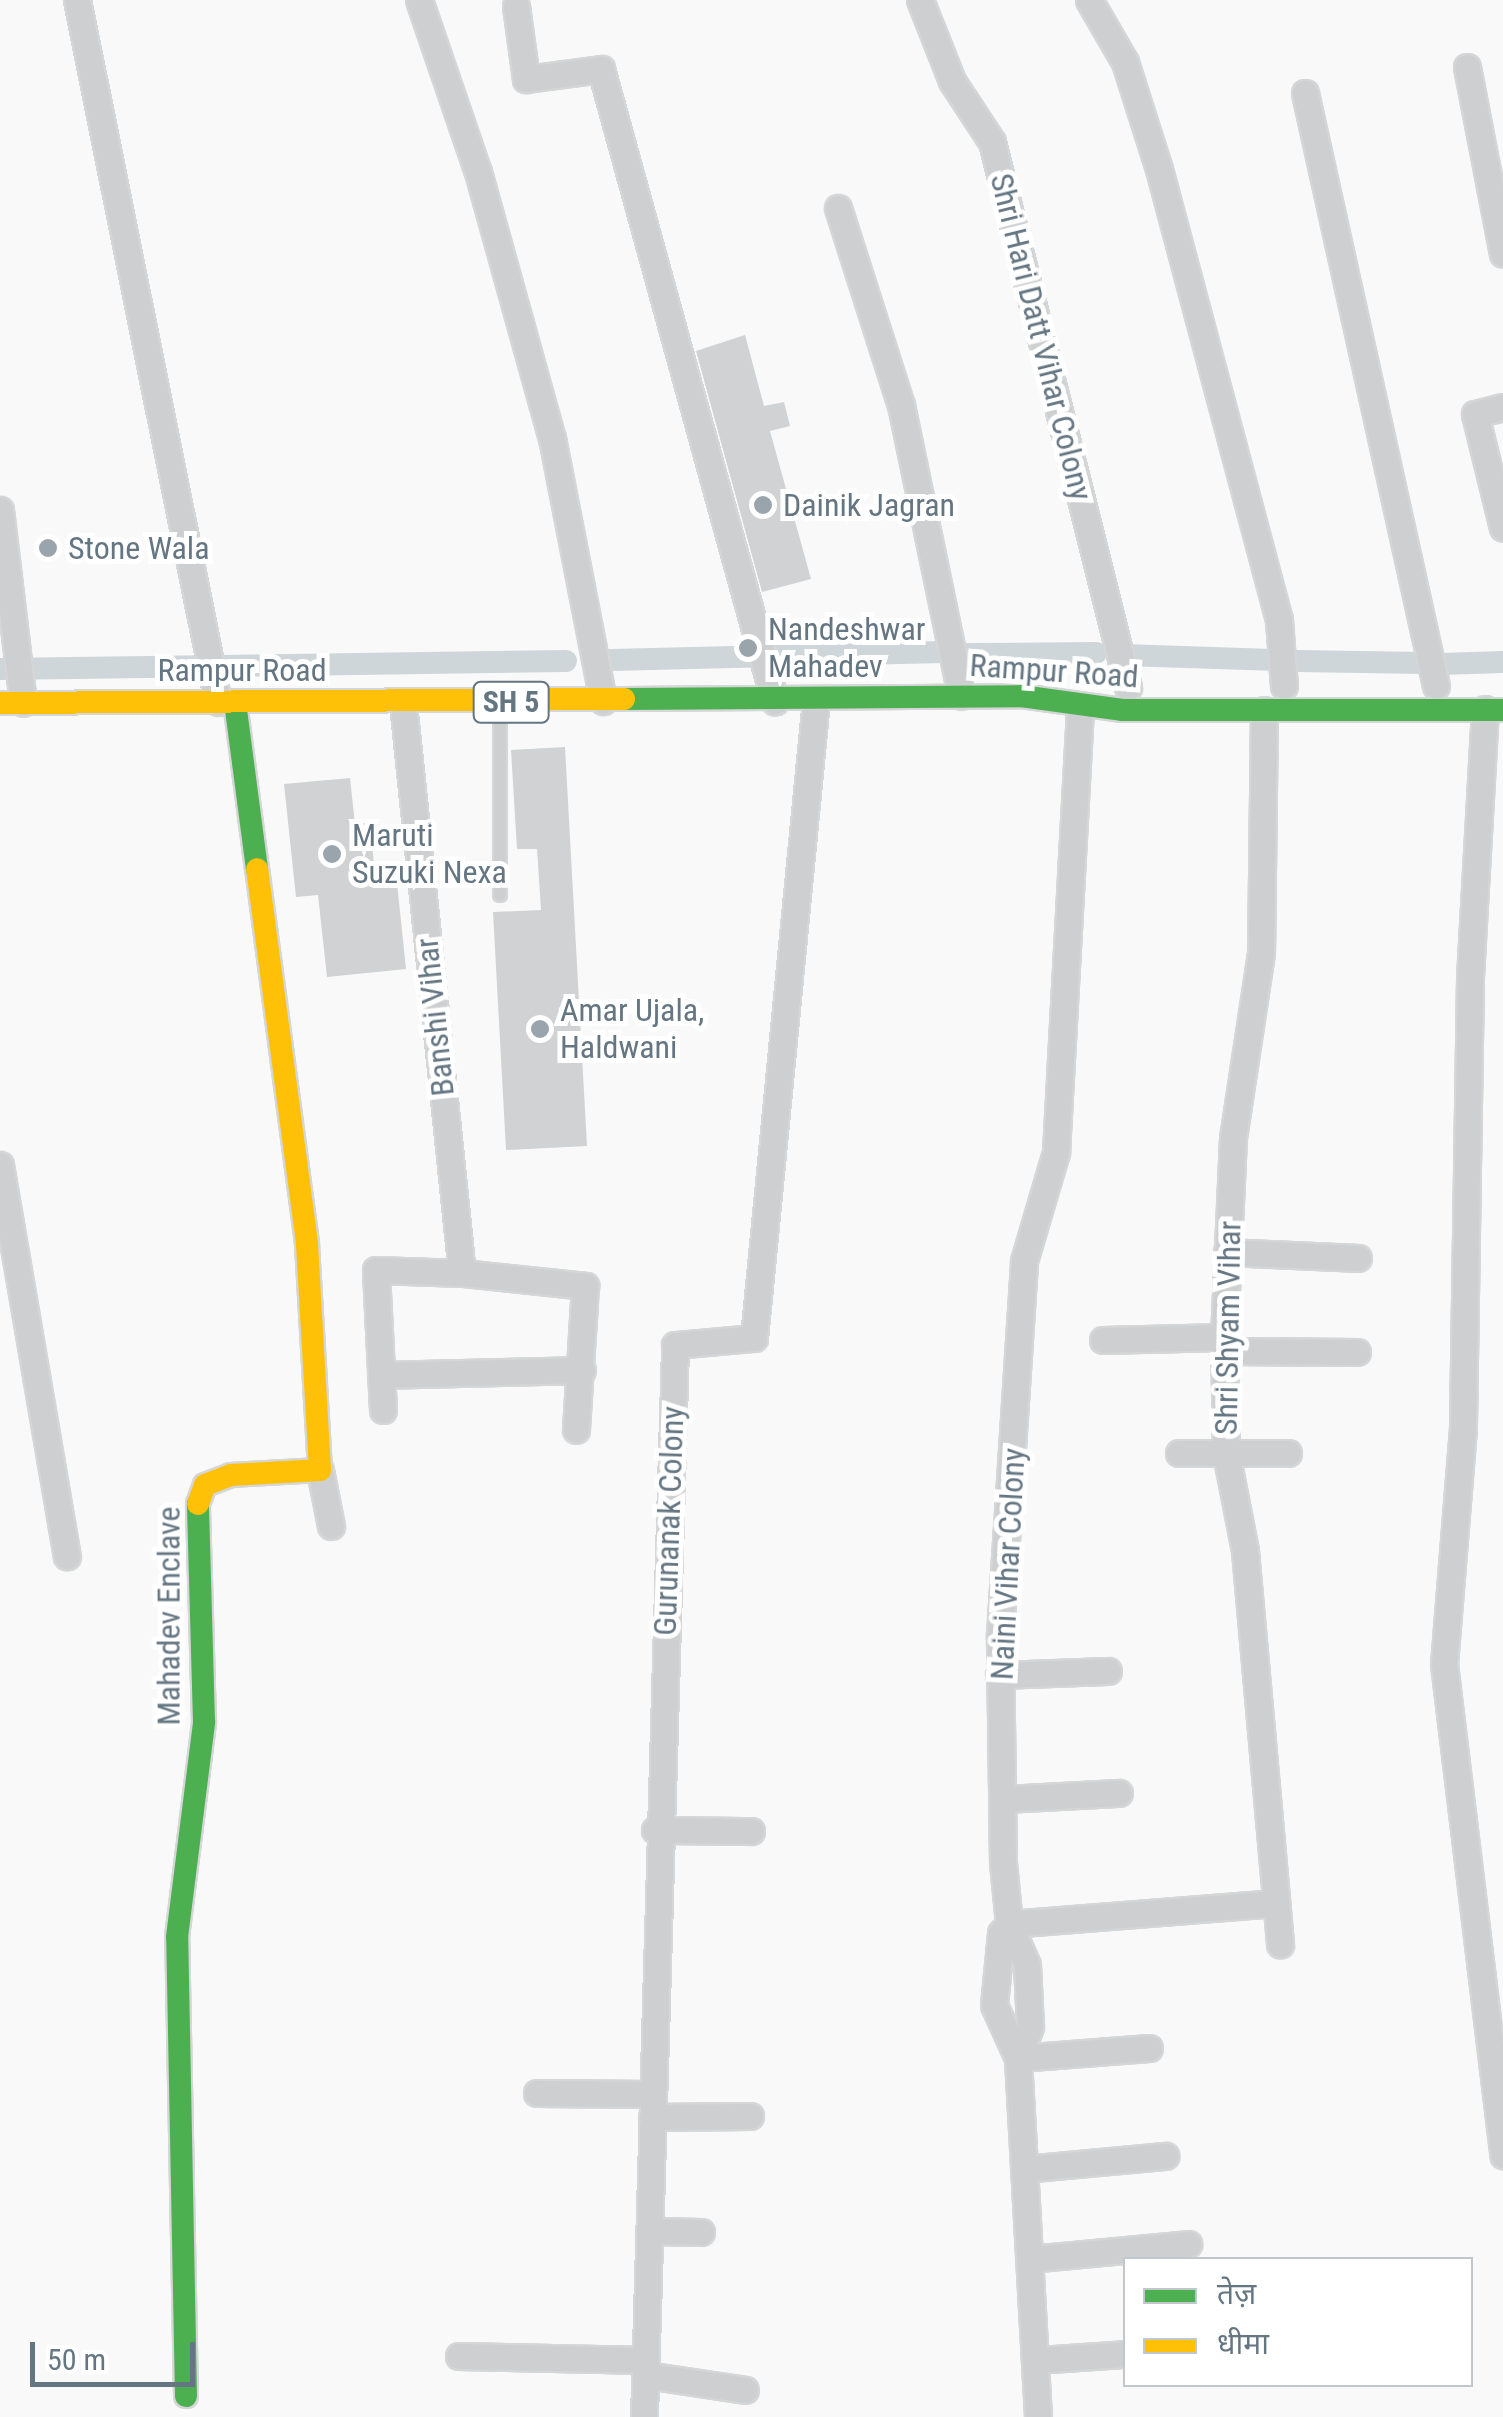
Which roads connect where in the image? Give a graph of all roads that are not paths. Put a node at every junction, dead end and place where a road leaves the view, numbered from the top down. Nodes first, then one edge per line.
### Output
1 (77, 0) edge
2 (418, 0) edge
3 (920, 0) edge
4 (1089, 0) edge
5 (516, 6) dead end
6 (1468, 67) dead end
7 (1305, 93) dead end
8 (838, 208) dead end
9 (1503, 254) edge
10 (1503, 407) edge
11 (0, 510) edge
12 (1503, 528) edge
13 (220, 685) junction
14 (1503, 685) edge
15 (18, 686) edge
16 (1128, 686) junction
17 (1284, 686) junction
18 (1436, 686) junction
19 (961, 696) junction
20 (1022, 696) junction
21 (816, 700) junction
22 (603, 701) junction
23 (402, 702) junction
24 (776, 702) junction
25 (500, 703) junction
26 (1080, 708) junction
27 (1494, 709) edge
28 (1264, 710) junction
29 (500, 895) dead end
30 (0, 1165) edge
31 (1228, 1252) junction
32 (1358, 1258) dead end
33 (462, 1272) junction
34 (1103, 1340) dead end
35 (1224, 1344) junction
36 (1357, 1352) dead end
37 (582, 1370) junction
38 (381, 1374) junction
39 (384, 1410) dead end
40 (576, 1430) dead end
41 (1179, 1453) dead end
42 (1226, 1453) junction
43 (1288, 1453) dead end
44 (320, 1470) junction
45 (331, 1526) dead end
46 (68, 1556) dead end
47 (1108, 1671) dead end
48 (1000, 1676) junction
49 (1119, 1793) dead end
50 (1002, 1799) junction
51 (656, 1830) junction
52 (751, 1831) dead end
53 (1276, 1903) junction
54 (1009, 1924) junction
55 (1280, 1944) dead end
56 (1149, 2048) dead end
57 (1018, 2058) junction
58 (537, 2094) dead end
59 (653, 2105) junction
60 (750, 2116) dead end
61 (1503, 2155) edge
62 (1165, 2156) dead end
63 (1024, 2169) junction
64 (650, 2231) junction
65 (701, 2232) dead end
66 (1188, 2244) dead end
67 (1030, 2259) junction
68 (1123, 2354) edge
69 (459, 2356) dead end
70 (1037, 2360) junction
71 (646, 2367) junction
72 (745, 2390) dead end
73 (186, 2396) dead end
74 (644, 2417) edge
75 (1038, 2417) edge

1 - 13 street
2 - 22 street
3 - 16 street, Shri Hari Datt Vihar Colony
4 - 17 street
5 - 24 street
6 - 9 street
7 - 18 street
8 - 19 street
10 - 12 street
11 - 15 street
13 - 15 main road, Rampur Road / SH 5
13 - 23 main road, Rampur Road / SH 5
13 - 44 main road
14 - 18 main road
16 - 17 main road
16 - 20 main road
17 - 18 main road
19 - 20 main road, Rampur Road / SH 5
19 - 21 main road, Rampur Road / SH 5
20 - 26 main road, Rampur Road / SH 5
21 - 24 main road, Rampur Road / SH 5
21 - 51 street, Gurunanak Colony
22 - 24 main road, Rampur Road / SH 5
22 - 25 main road, Rampur Road / SH 5
23 - 25 main road, Rampur Road / SH 5
23 - 33 street, Banshi Vihar
25 - 29 lane
26 - 28 main road, Rampur Road / SH 5
26 - 48 street, Naini Vihar Colony
27 - 28 main road, Rampur Road / SH 5
27 - 61 street
28 - 31 street, Shri Shyam Vihar
30 - 46 street
31 - 32 street
31 - 35 street, Shri Shyam Vihar
33 - 37 street
33 - 38 street
34 - 35 street
35 - 36 street
35 - 42 street, Shri Shyam Vihar
37 - 38 street
37 - 40 street
38 - 39 street
41 - 42 street
42 - 43 street
42 - 53 street, Shri Shyam Vihar
44 - 45 street
44 - 73 main road, Mahadev Enclave
47 - 48 street
48 - 50 street, Naini Vihar Colony
49 - 50 street
50 - 54 street, Naini Vihar Colony
51 - 52 street
51 - 59 street, Gurunanak Colony
53 - 54 street
53 - 55 street, Shri Shyam Vihar
54 - 57 street, Naini Vihar Colony
54 - 57 street
56 - 57 street
57 - 63 street, Naini Vihar Colony
58 - 59 street
59 - 60 street
59 - 64 street, Gurunanak Colony
62 - 63 street
63 - 67 street, Naini Vihar Colony
64 - 65 street
64 - 71 street, Gurunanak Colony
66 - 67 street
67 - 70 street, Naini Vihar Colony
68 - 70 street
69 - 71 street
70 - 75 street, Naini Vihar Colony
71 - 72 street
71 - 74 street, Gurunanak Colony

